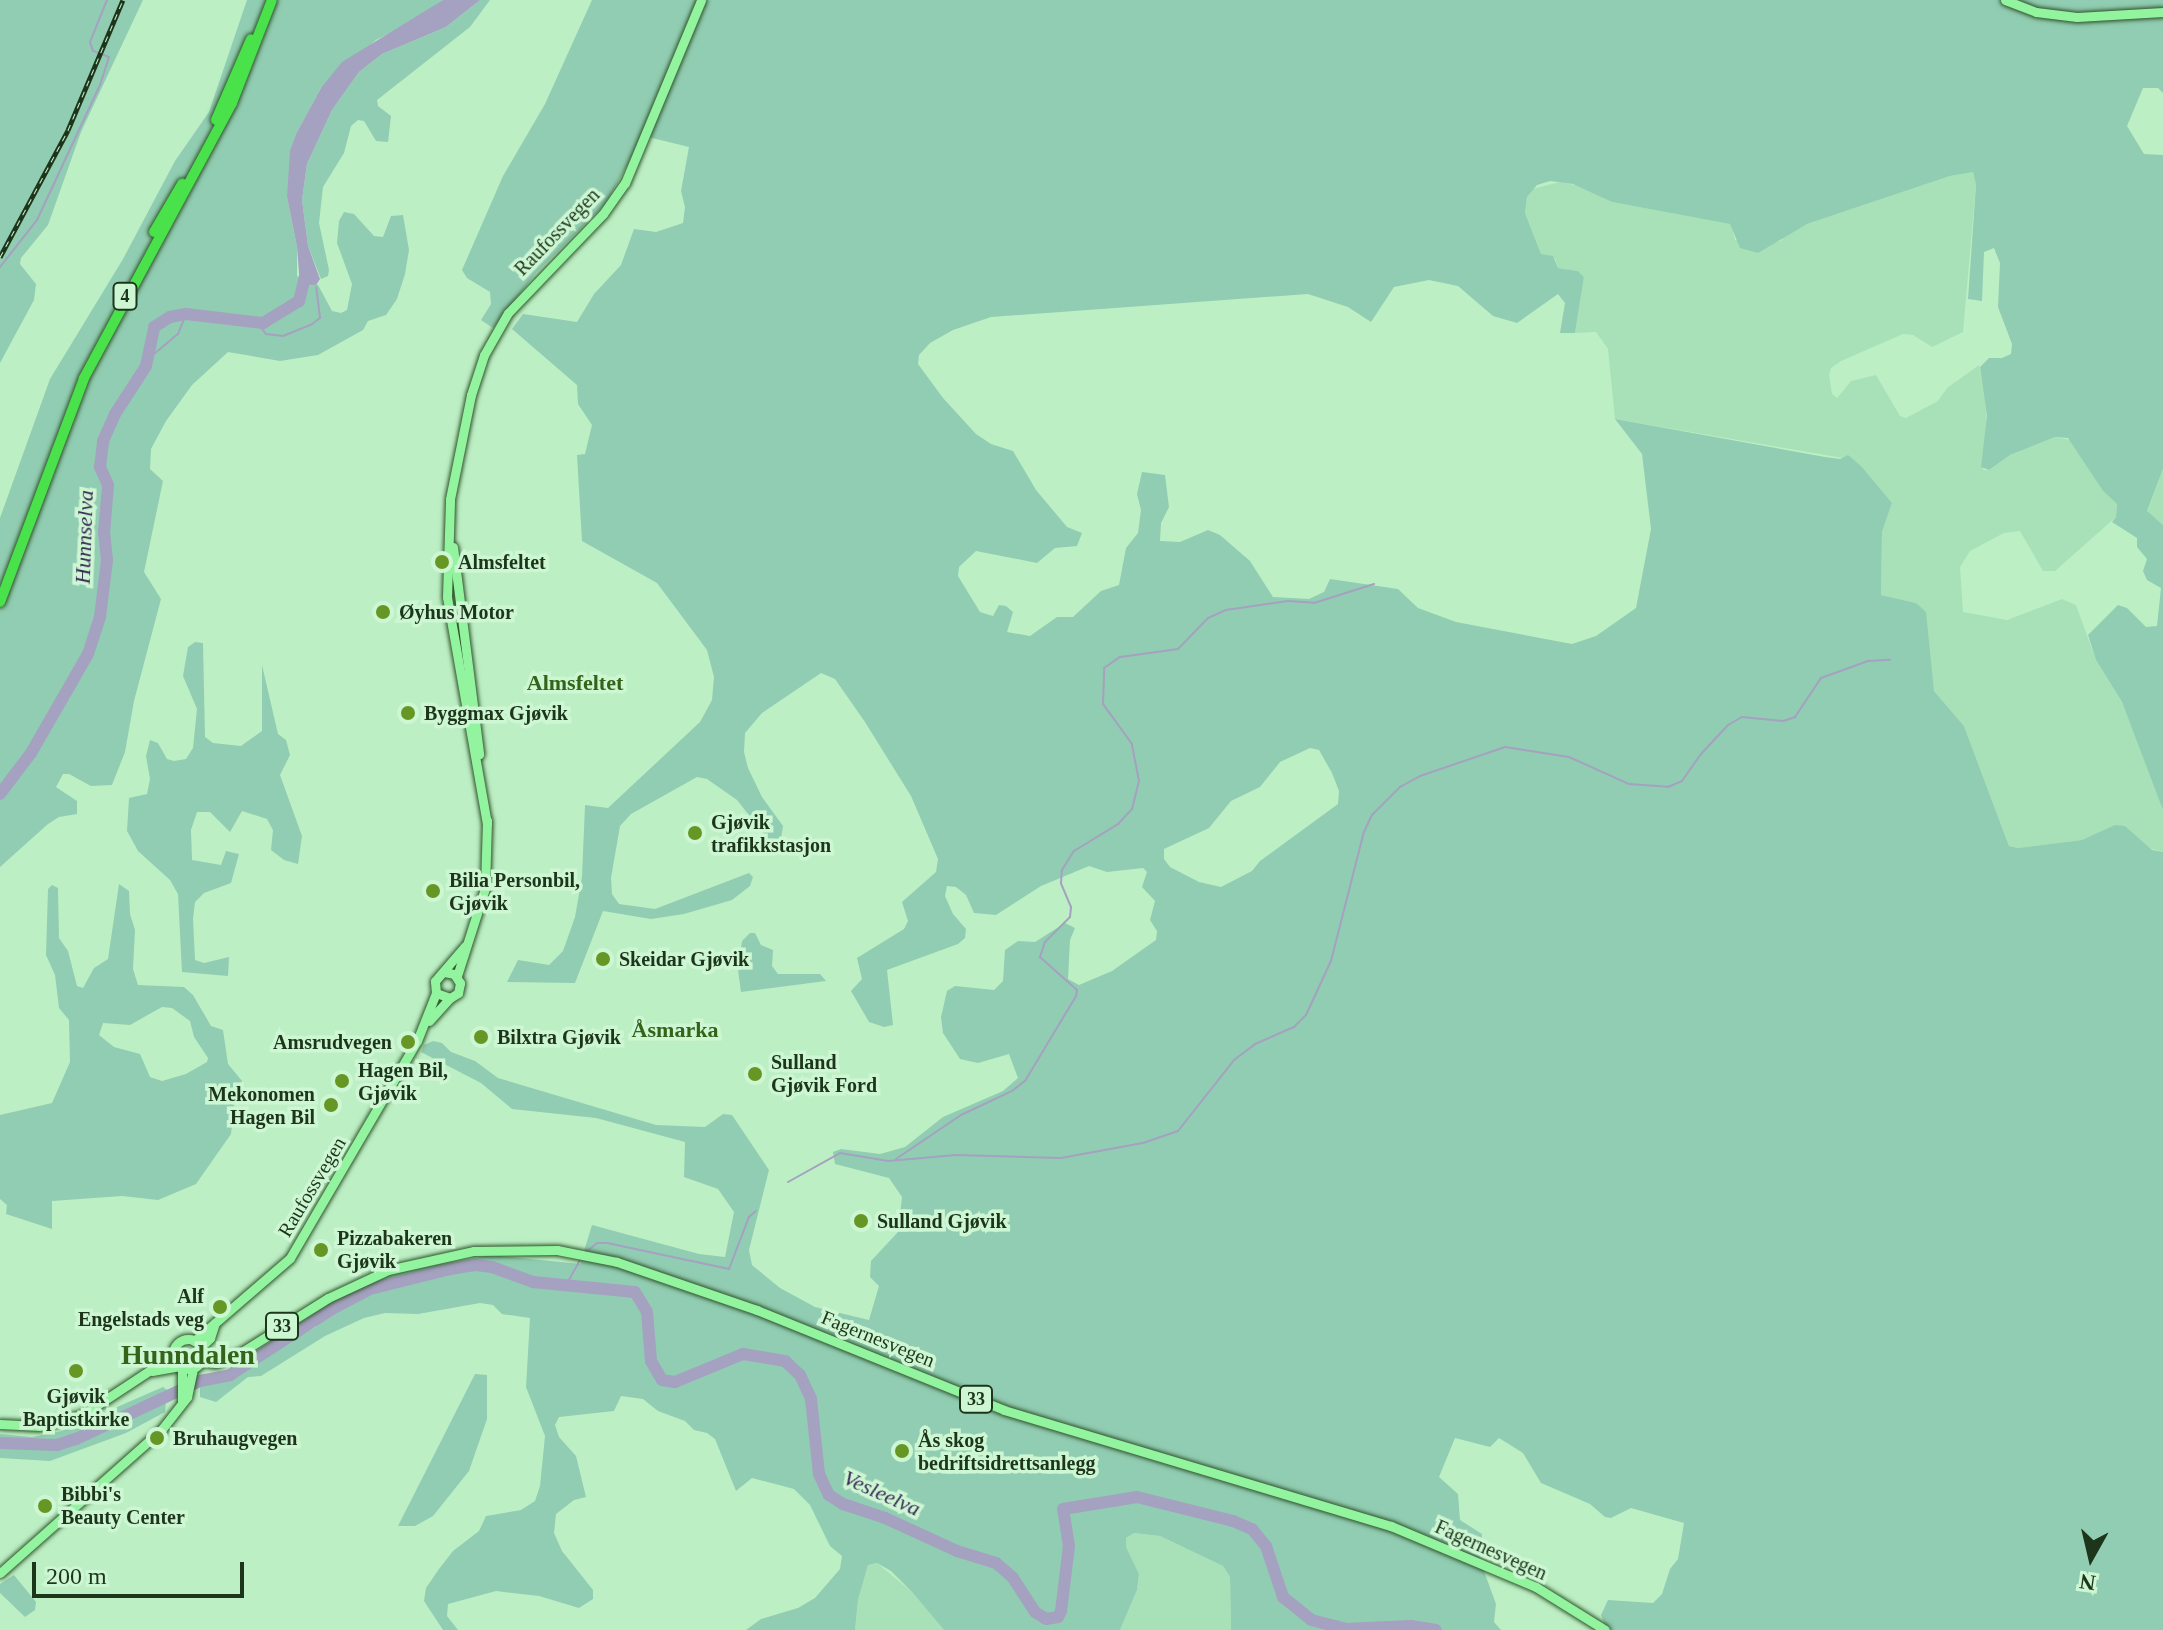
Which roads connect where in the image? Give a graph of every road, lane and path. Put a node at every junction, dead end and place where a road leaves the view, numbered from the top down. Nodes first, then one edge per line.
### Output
1 (265, 0) edge
2 (272, 0) edge
3 (701, 0) edge
4 (2005, 0) edge
5 (2163, 12) edge
6 (0, 583) edge
7 (0, 602) edge
8 (467, 945) junction
9 (444, 972) junction
10 (457, 976) junction
11 (436, 993) junction
12 (450, 998) junction
13 (426, 1023) junction
14 (173, 1355) junction
15 (193, 1358) junction
16 (152, 1371) junction
17 (3, 1424) edge
18 (0, 1573) edge
19 (1605, 1630) edge

1 - 6 highway, 4
2 - 7 highway, 4
3 - 8 main road, Raufossvegen
4 - 5 main road
8 - 9 main road, Raufossvegen
8 - 10 main road, Raufossvegen
9 - 10 main road
9 - 11 main road, Raufossvegen
10 - 12 main road, Raufossvegen
11 - 12 main road
11 - 13 main road, Raufossvegen
12 - 13 main road, Raufossvegen
13 - 15 main road, Raufossvegen
14 - 15 main road
14 - 15 main road, 33
14 - 16 main road, 33
15 - 16 main road, 33
15 - 18 main road
15 - 19 main road, Fagernesvegen / 33
16 - 17 main road, 33

